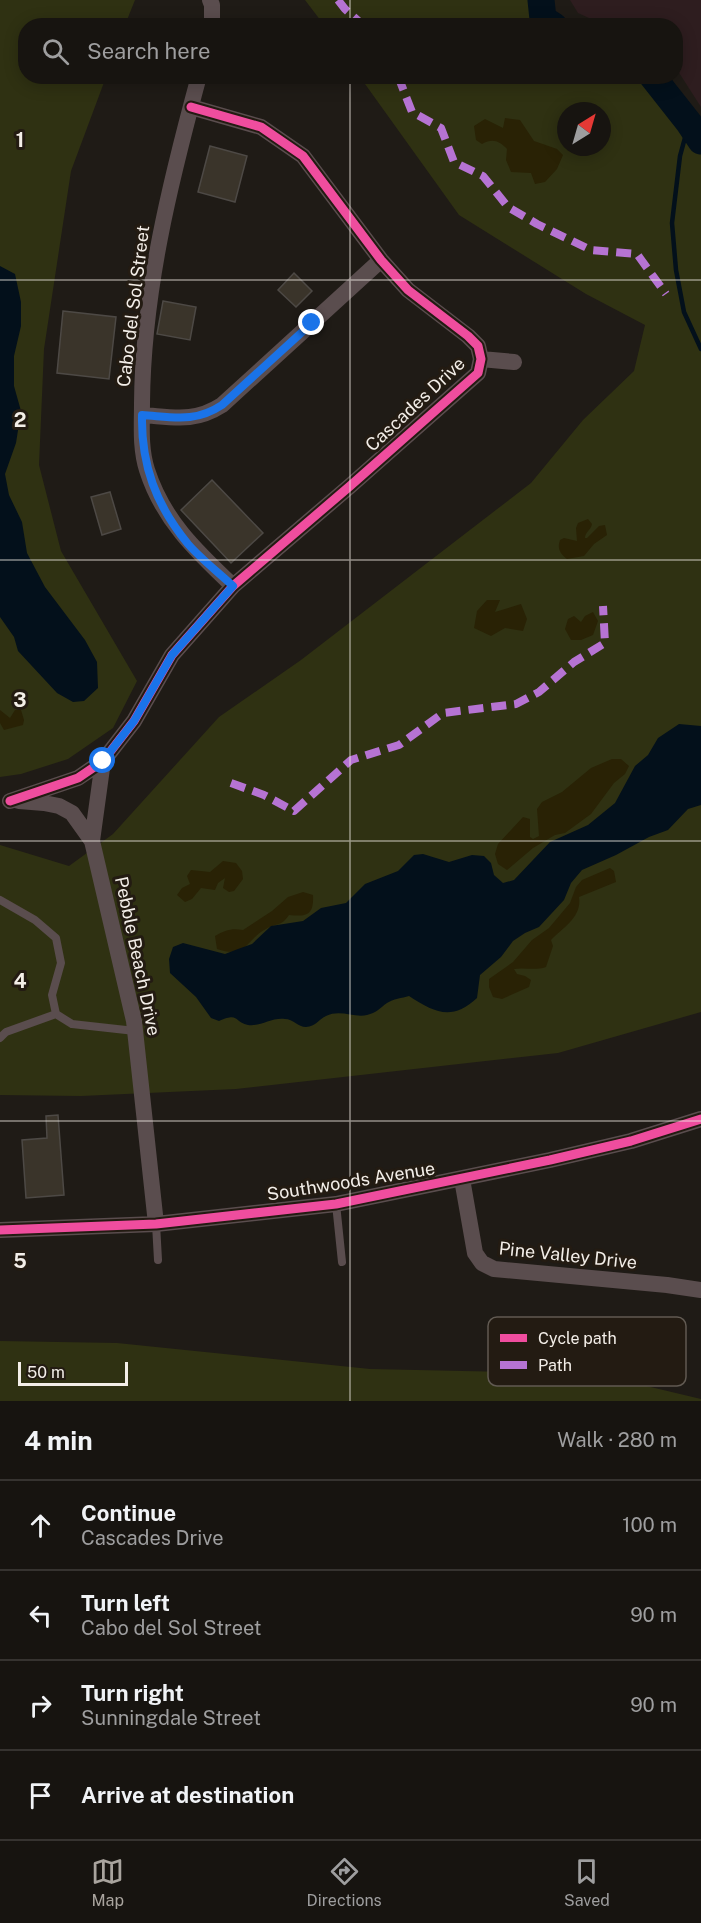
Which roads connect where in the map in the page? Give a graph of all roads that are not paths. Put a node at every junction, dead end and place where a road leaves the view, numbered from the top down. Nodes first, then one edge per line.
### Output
1 (210, 0) edge
2 (211, 18) edge
3 (197, 84) edge
4 (191, 107) junction
5 (381, 260) junction
6 (481, 359) junction
7 (514, 362) dead end
8 (142, 415) junction
9 (233, 586) junction
10 (103, 761) junction
11 (5, 800) edge
12 (92, 841) junction
13 (0, 900) edge
14 (56, 1014) junction
15 (135, 1031) junction
16 (0, 1038) edge
17 (701, 1119) edge
18 (462, 1179) junction
19 (336, 1204) junction
20 (156, 1224) junction
21 (0, 1230) edge
22 (158, 1260) dead end
23 (342, 1262) dead end
24 (701, 1290) edge

1 - 2 street
3 - 4 street, Cabo del Sol Street
4 - 5 street, Cascades Drive
4 - 8 street, Cabo del Sol Street
5 - 6 street, Cascades Drive
5 - 8 street
6 - 7 street
6 - 9 street, Cascades Drive
8 - 9 street, Cabo del Sol Street
9 - 10 street, Cascades Drive
10 - 11 street
10 - 12 street
11 - 12 street, Pebble Beach Drive
12 - 15 street, Pebble Beach Drive
13 - 14 lane
14 - 15 lane
14 - 16 lane
15 - 20 street, Pebble Beach Drive
17 - 18 street, Southwoods Avenue
18 - 19 street, Southwoods Avenue
18 - 24 street, Pine Valley Drive
19 - 20 street, Southwoods Avenue
19 - 23 lane
20 - 21 street, Southwoods Avenue
20 - 22 lane

